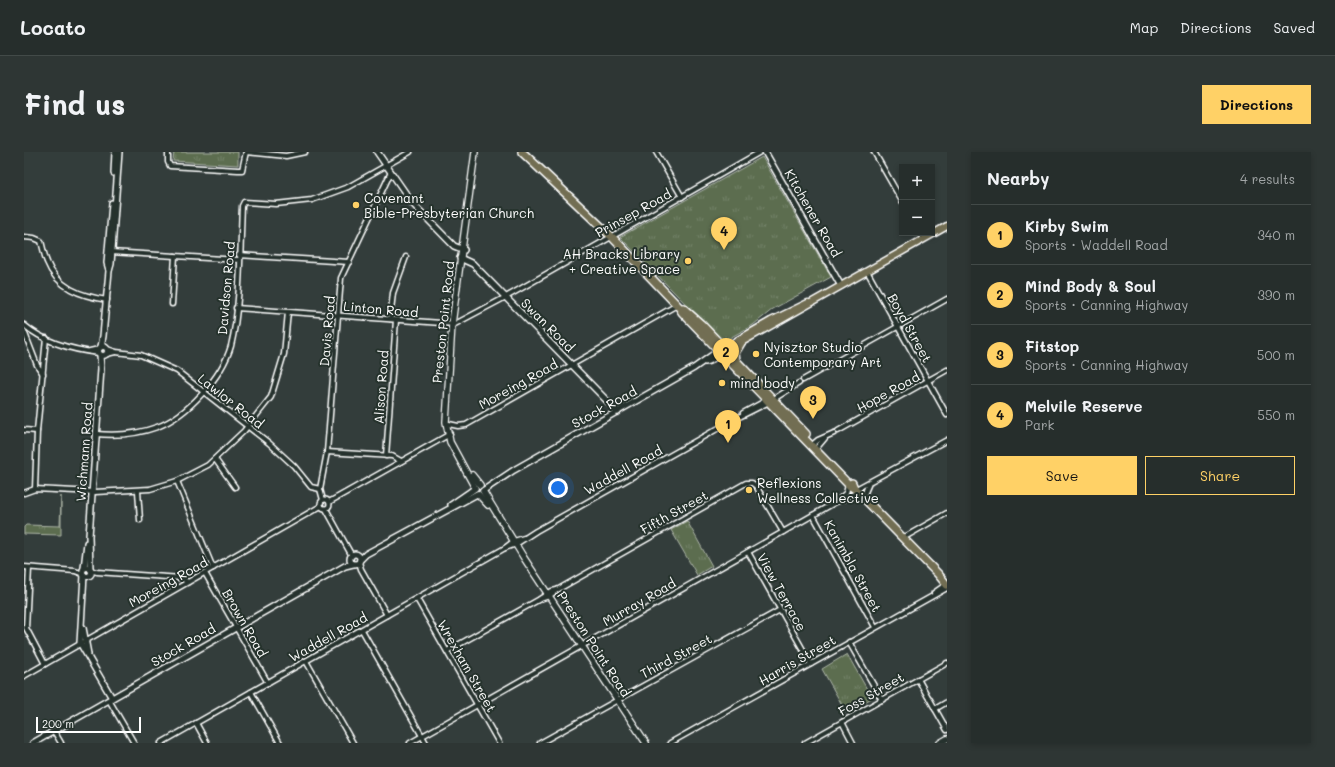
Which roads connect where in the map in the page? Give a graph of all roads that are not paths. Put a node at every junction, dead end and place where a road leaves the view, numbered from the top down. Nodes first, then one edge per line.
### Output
1 (115, 152) edge
2 (119, 152) edge
3 (168, 152) edge
4 (246, 152) edge
5 (305, 152) edge
6 (378, 152) edge
7 (410, 152) edge
8 (476, 152) edge
9 (522, 152) edge
10 (656, 152) edge
11 (760, 152) edge
12 (766, 152) edge
13 (874, 152) edge
14 (386, 165) junction
15 (391, 172) junction
16 (682, 197) junction
17 (901, 200) edge
18 (947, 226) edge
19 (612, 236) junction
20 (922, 236) edge
21 (24, 237) edge
22 (923, 239) junction
23 (463, 249) junction
24 (110, 252) junction
25 (239, 254) junction
26 (175, 256) junction
27 (406, 258) dead end
28 (462, 259) junction
29 (239, 260) junction
30 (349, 262) junction
31 (867, 271) junction
32 (841, 286) junction
33 (506, 297) junction
34 (947, 299) edge
35 (107, 300) junction
36 (811, 302) junction
37 (172, 304) dead end
38 (679, 306) junction
39 (236, 308) junction
40 (288, 312) junction
41 (338, 315) junction
42 (393, 320) junction
43 (453, 324) junction
44 (24, 325) edge
45 (898, 327) junction
46 (24, 331) edge
47 (46, 338) junction
48 (741, 343) junction
49 (103, 351) junction
50 (722, 351) junction
51 (736, 360) junction
52 (572, 364) junction
53 (947, 370) edge
54 (43, 374) junction
55 (803, 380) dead end
56 (928, 381) junction
57 (799, 383) dead end
58 (203, 392) junction
59 (769, 400) junction
60 (618, 412) junction
61 (947, 415) edge
62 (449, 424) junction
63 (248, 427) junction
64 (24, 430) edge
65 (37, 431) junction
66 (96, 434) junction
67 (449, 434) junction
68 (947, 440) edge
69 (814, 446) junction
70 (328, 452) junction
71 (386, 456) junction
72 (215, 459) junction
73 (401, 461) junction
74 (177, 481) junction
75 (869, 483) junction
76 (235, 487) dead end
77 (35, 489) junction
78 (320, 489) junction
79 (138, 490) junction
80 (479, 490) junction
81 (856, 490) junction
82 (24, 492) edge
83 (92, 492) junction
84 (323, 500) junction
85 (329, 502) junction
86 (836, 502) junction
87 (321, 506) junction
88 (326, 508) junction
89 (947, 513) edge
90 (813, 515) junction
91 (140, 520) dead end
92 (783, 532) junction
93 (903, 538) junction
94 (514, 543) junction
95 (748, 552) junction
96 (355, 559) junction
97 (26, 568) edge
98 (213, 568) junction
99 (87, 572) junction
100 (205, 573) junction
101 (188, 582) junction
102 (947, 584) edge
103 (548, 595) junction
104 (417, 598) junction
105 (780, 610) junction
106 (387, 615) junction
107 (876, 627) junction
108 (25, 628) edge
109 (236, 628) junction
110 (362, 630) junction
111 (83, 642) junction
112 (849, 642) junction
113 (582, 646) junction
114 (447, 652) junction
115 (306, 661) junction
116 (947, 663) edge
117 (45, 664) junction
118 (811, 664) junction
119 (24, 676) edge
120 (918, 679) junction
121 (268, 683) junction
122 (251, 692) junction
123 (111, 699) junction
124 (617, 699) junction
125 (882, 700) junction
126 (947, 702) edge
127 (478, 705) junction
128 (935, 709) junction
129 (842, 722) junction
130 (196, 723) junction
131 (947, 730) edge
132 (54, 731) junction
133 (422, 736) junction
134 (947, 739) edge
135 (33, 743) edge
136 (61, 743) edge
137 (134, 743) edge
138 (161, 743) edge
139 (207, 743) edge
140 (280, 743) edge
141 (353, 743) edge
142 (410, 743) edge
143 (426, 743) edge
144 (499, 743) edge
145 (540, 743) edge
146 (646, 743) edge
147 (670, 743) edge
148 (805, 743) edge
149 (853, 743) edge
150 (940, 743) edge

1 - 24 street, Wichmann Road
2 - 24 street, Wichmann Road
3 - 4 street
4 - 5 street
6 - 14 street
7 - 14 street
8 - 23 main road, Preston Point Road
9 - 19 highway
10 - 16 street
11 - 16 street, Prinsep Road
12 - 32 street, Kitchener Road
13 - 17 street
14 - 15 street
14 - 25 street, Davidson Road
15 - 23 street
15 - 30 street, Davis Road
16 - 19 street, Prinsep Road
18 - 22 main road, Stock Road
19 - 33 street, Prinsep Road
19 - 38 highway
20 - 22 street
21 - 35 street
22 - 31 main road, Stock Road
23 - 28 main road, Preston Point Road
24 - 26 street
24 - 35 street, Wichmann Road
25 - 29 street, Davidson Road
25 - 30 street
26 - 29 street
26 - 37 street
27 - 42 street, Alison Road
28 - 33 street, Swan Road
28 - 43 main road, Preston Point Road
29 - 39 street, Davidson Road
30 - 41 street, Davis Road
31 - 32 main road, Stock Road
31 - 45 street, Boyd Street
32 - 36 main road, Stock Road
33 - 43 street, Prinsep Road
33 - 52 street, Swan Road
34 - 45 street
35 - 49 street, Wichmann Road
36 - 48 main road, Stock Road
36 - 50 main road, Stock Road
38 - 50 highway
38 - 52 street, Moreing Road
39 - 40 street, Linton Road
39 - 58 street, Davidson Road
40 - 41 street, Linton Road
40 - 63 street
41 - 42 street, Linton Road
41 - 70 street, Davis Road
42 - 43 street, Linton Road
42 - 71 street, Alison Road
43 - 62 main road, Preston Point Road
43 - 67 main road, Preston Point Road
44 - 47 street, Lawlor Road
45 - 55 street
45 - 56 street, Boyd Street
46 - 54 street
47 - 49 street, Lawlor Road
47 - 54 street
48 - 50 main road, Stock Road
48 - 51 highway
49 - 58 street, Lawlor Road
49 - 66 street, Wichmann Road
50 - 51 highway
50 - 59 highway
50 - 60 street, Stock Road
51 - 59 highway
52 - 60 street, Swan Road
52 - 62 street, Moreing Road
53 - 56 street, Hope Road
54 - 65 street
56 - 61 street, Boyd Street
56 - 69 street, Hope Road
57 - 59 street, Waddell Road
58 - 63 street, Lawlor Road
58 - 66 street, Davidson Road
59 - 69 highway
59 - 94 street, Waddell Road
60 - 80 street, Stock Road
62 - 67 main road, Preston Point Road
63 - 72 street
63 - 78 street, Lawlor Road
64 - 65 street
65 - 77 street
66 - 83 street, Wichmann Road
67 - 73 street
67 - 80 main road, Preston Point Road
68 - 75 street, Murray Road
69 - 81 highway
70 - 71 street
70 - 78 street, Davis Road
71 - 73 street
72 - 74 street
72 - 76 street
73 - 85 street
74 - 79 street
74 - 98 street
75 - 81 street, Murray Road
75 - 81 street, Murray Road
77 - 82 street
77 - 83 street
78 - 84 street, Davis Road
79 - 83 street
79 - 91 street
80 - 94 main road, Preston Point Road
80 - 96 street, Stock Road
81 - 86 street, Murray Road
81 - 86 street, Murray Road
81 - 93 highway
83 - 99 street, Wichmann Road
84 - 85 street
84 - 87 street
85 - 88 street
86 - 90 street, Murray Road
87 - 88 street
87 - 98 street, Moreing Road
88 - 96 street
89 - 93 street
90 - 92 street, Murray Road
90 - 107 street, Kanimbla Street
92 - 95 street, Murray Road
92 - 103 street, Fifth Street
93 - 102 highway
94 - 103 main road, Preston Point Road
94 - 104 street, Waddell Road
95 - 105 street, View Terrace
95 - 113 street, Murray Road
96 - 106 street
96 - 109 street, Stock Road
97 - 99 street
97 - 108 street
98 - 100 street, Moreing Road
99 - 101 street
99 - 111 street, Wichmann Road
100 - 101 street, Moreing Road
100 - 109 street, Brown Road
101 - 111 street, Moreing Road
102 - 107 street, Harris Street
103 - 113 main road, Preston Point Road
103 - 114 street, Fifth Street
104 - 106 street, Waddell Road
104 - 114 street, Wrexham Street
105 - 118 street, View Terrace
105 - 124 street, Third Street
106 - 110 street, Waddell Road
107 - 112 street, Harris Street
108 - 117 street
109 - 121 street, Brown Road
109 - 123 street, Stock Road
110 - 115 street, Waddell Road
110 - 133 street
111 - 117 street, Moreing Road
111 - 123 street, Wichmann Road
112 - 118 street, Harris Street
112 - 125 street
113 - 124 main road, Preston Point Road
113 - 127 street, Murray Road
114 - 127 street, Wrexham Street
115 - 121 street, Waddell Road
115 - 141 street
116 - 120 street, Foss Street
117 - 119 street, Moreing Road
118 - 147 street, Harris Street
120 - 125 street, Foss Street
120 - 128 street
121 - 122 street, Waddell Road
122 - 130 street, Waddell Road
122 - 140 street
123 - 132 street, Stock Road
123 - 137 street
124 - 145 street, Third Street
124 - 146 main road, Preston Point Road
125 - 129 street, Foss Street
126 - 128 street
127 - 133 street, Murray Road
127 - 144 street, Wrexham Street
128 - 131 street
129 - 148 street, Foss Street
129 - 149 street
130 - 138 street, Waddell Road
130 - 139 street
132 - 135 street, Stock Road
132 - 136 street
133 - 142 street, Murray Road
133 - 143 street
134 - 150 main road

